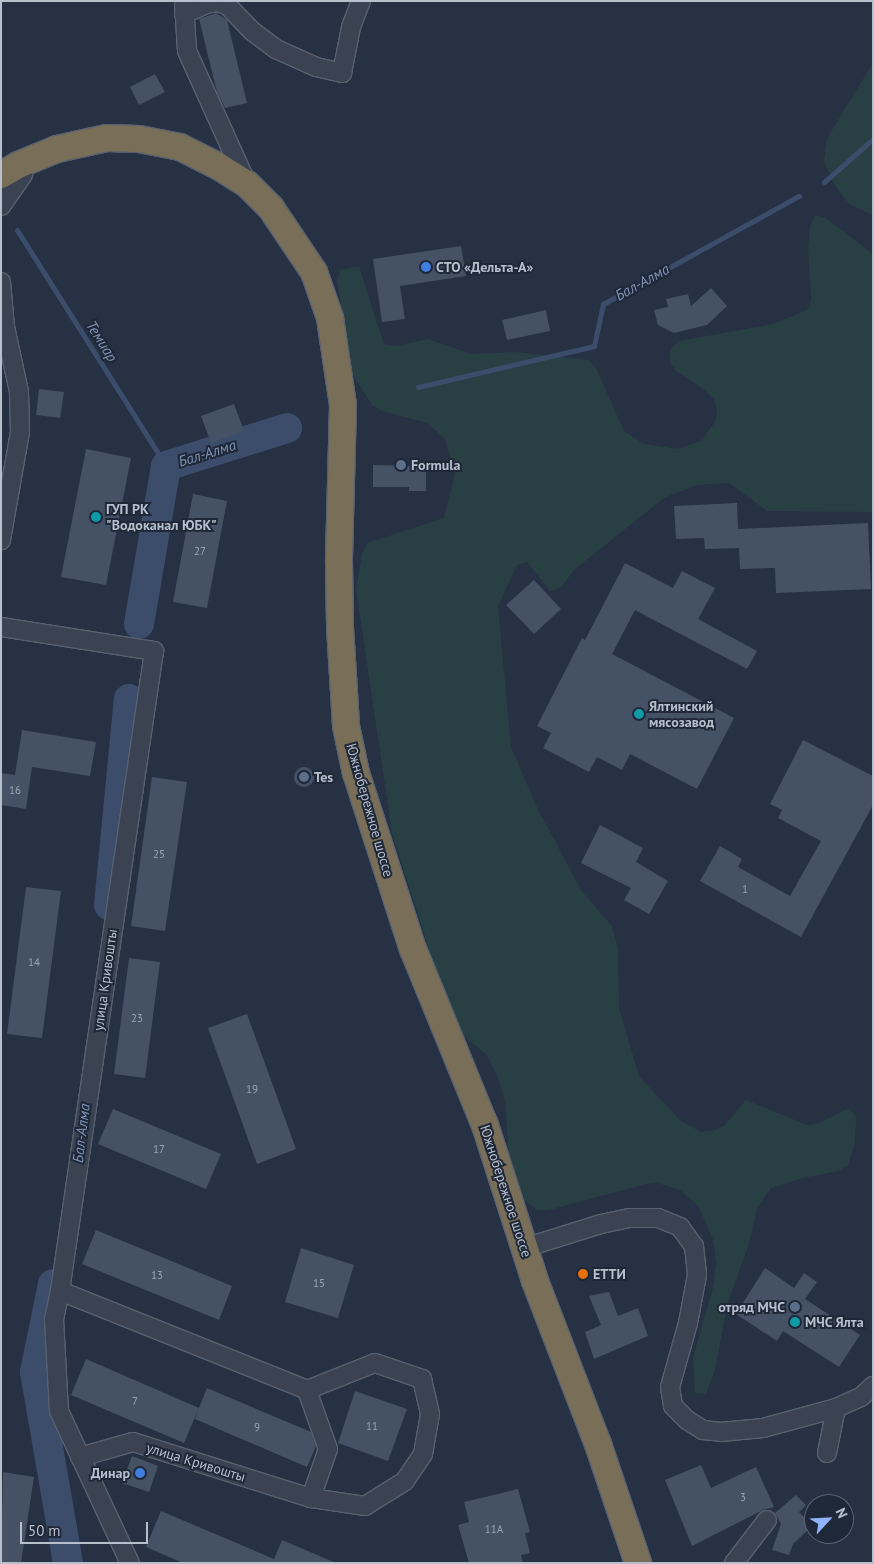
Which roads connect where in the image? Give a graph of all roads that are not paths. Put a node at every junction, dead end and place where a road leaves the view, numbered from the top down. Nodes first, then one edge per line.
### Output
1 (361, 1) edge
2 (184, 8) edge
3 (11, 177) edge
4 (247, 184) junction
5 (1, 206) edge
6 (1, 282) edge
7 (1, 540) edge
8 (1, 627) edge
9 (501, 1184) junction
10 (524, 1248) junction
11 (531, 1279) junction
12 (60, 1291) junction
13 (873, 1386) edge
14 (307, 1390) junction
15 (836, 1408) junction
16 (827, 1452) dead end
17 (80, 1457) junction
18 (311, 1498) junction
19 (767, 1520) dead end
20 (130, 1563) edge
21 (624, 1563) edge
22 (638, 1563) edge
23 (734, 1563) edge

1 - 2 street
2 - 4 street
3 - 4 highway, Южнобережное шоссе
3 - 5 street
3 - 9 highway, Южнобережное шоссе
4 - 9 highway, Южнобережное шоссе
6 - 7 street
8 - 12 street, улица Кривошты
9 - 10 highway, Южнобережное шоссе
9 - 11 highway, Южнобережное шоссе
10 - 11 highway, Южнобережное шоссе
10 - 15 street
11 - 21 highway, Южнобережное шоссе
11 - 22 highway, Южнобережное шоссе
12 - 14 street
12 - 17 street, улица Кривошты
13 - 15 street
14 - 18 street
14 - 18 street, улица Кривошты
15 - 16 street
17 - 18 street, улица Кривошты
17 - 20 street, улица Кривошты
19 - 23 street

